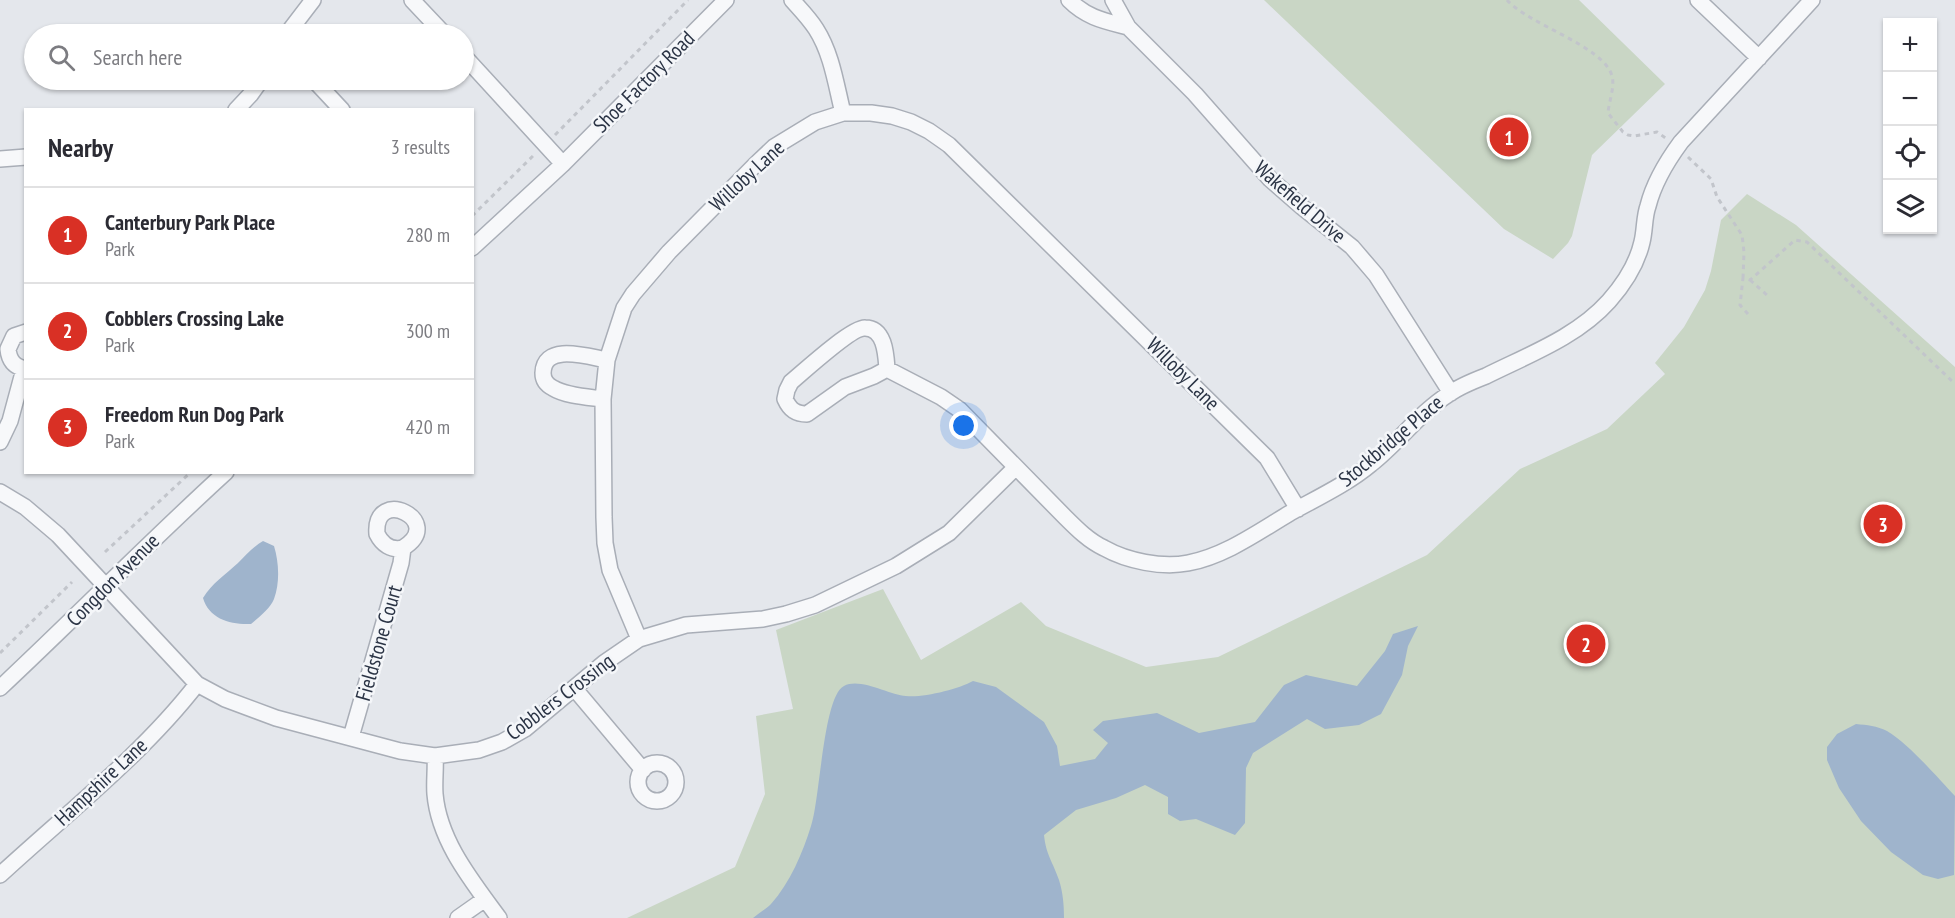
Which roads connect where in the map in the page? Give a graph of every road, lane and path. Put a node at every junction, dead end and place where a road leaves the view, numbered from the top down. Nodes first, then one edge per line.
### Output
1 (313, 0) edge
2 (412, 0) edge
3 (688, 0) edge
4 (726, 0) edge
5 (792, 0) edge
6 (1069, 0) edge
7 (1113, 0) edge
8 (1507, 0) edge
9 (1698, 0) edge
10 (1812, 0) edge
11 (295, 24) edge
12 (435, 24) edge
13 (1128, 27) junction
14 (1759, 58) junction
15 (474, 67) edge
16 (254, 90) edge
17 (323, 90) edge
18 (238, 108) edge
19 (340, 108) edge
20 (843, 113) junction
21 (554, 136) dead end
22 (1671, 142) dead end
23 (535, 153) dead end
24 (1684, 153) dead end
25 (24, 157) edge
26 (0, 159) edge
27 (562, 164) junction
28 (474, 214) edge
29 (474, 246) edge
30 (1743, 278) junction
31 (1750, 280) junction
32 (1768, 296) dead end
33 (1748, 314) dead end
34 (24, 333) edge
35 (607, 360) junction
36 (24, 368) edge
37 (887, 369) junction
38 (24, 372) edge
39 (1955, 384) edge
40 (1451, 393) junction
41 (603, 399) junction
42 (0, 442) edge
43 (1015, 468) junction
44 (189, 474) edge
45 (224, 474) edge
46 (0, 492) edge
47 (1298, 509) junction
48 (403, 548) dead end
49 (105, 552) dead end
50 (72, 582) dead end
51 (106, 588) junction
52 (639, 639) junction
53 (0, 653) edge
54 (197, 684) junction
55 (0, 688) edge
56 (574, 688) junction
57 (351, 736) junction
58 (435, 756) junction
59 (644, 770) dead end
60 (0, 875) edge
61 (485, 899) junction
62 (458, 918) edge
63 (499, 918) edge

1 - 11 street
2 - 12 street
3 - 21 path
4 - 27 street, Shoe Factory Road
5 - 20 street
6 - 13 street
7 - 13 street, Wakefield Drive
8 - 22 path
9 - 14 street
10 - 14 street, Stockbridge Place
13 - 40 street, Wakefield Drive
14 - 40 street, Stockbridge Place
15 - 27 street
16 - 18 street
17 - 19 street
20 - 35 street, Willoby Lane
20 - 47 street, Willoby Lane
23 - 28 path
24 - 30 path
25 - 26 street
27 - 29 street
30 - 31 path
30 - 33 path
31 - 32 path
31 - 39 path
34 - 36 street
35 - 41 street, Willoby Lane
35 - 41 street
37 - 37 street
37 - 43 street, Stockbridge Place
38 - 42 street
40 - 47 street, Stockbridge Place
41 - 52 street, Willoby Lane
43 - 47 street, Stockbridge Place
43 - 52 street, Cobblers Crossing
44 - 49 path
45 - 51 street, Congdon Avenue
46 - 51 street, Cobblers Crossing
48 - 57 street, Fieldstone Court
50 - 53 path
51 - 54 street, Cobblers Crossing
51 - 55 street, Congdon Avenue
52 - 56 street, Cobblers Crossing
54 - 57 street, Cobblers Crossing
54 - 60 street, Hampshire Lane
56 - 58 street, Cobblers Crossing
56 - 59 street
57 - 58 street, Cobblers Crossing
58 - 61 street
61 - 62 street
61 - 63 street

